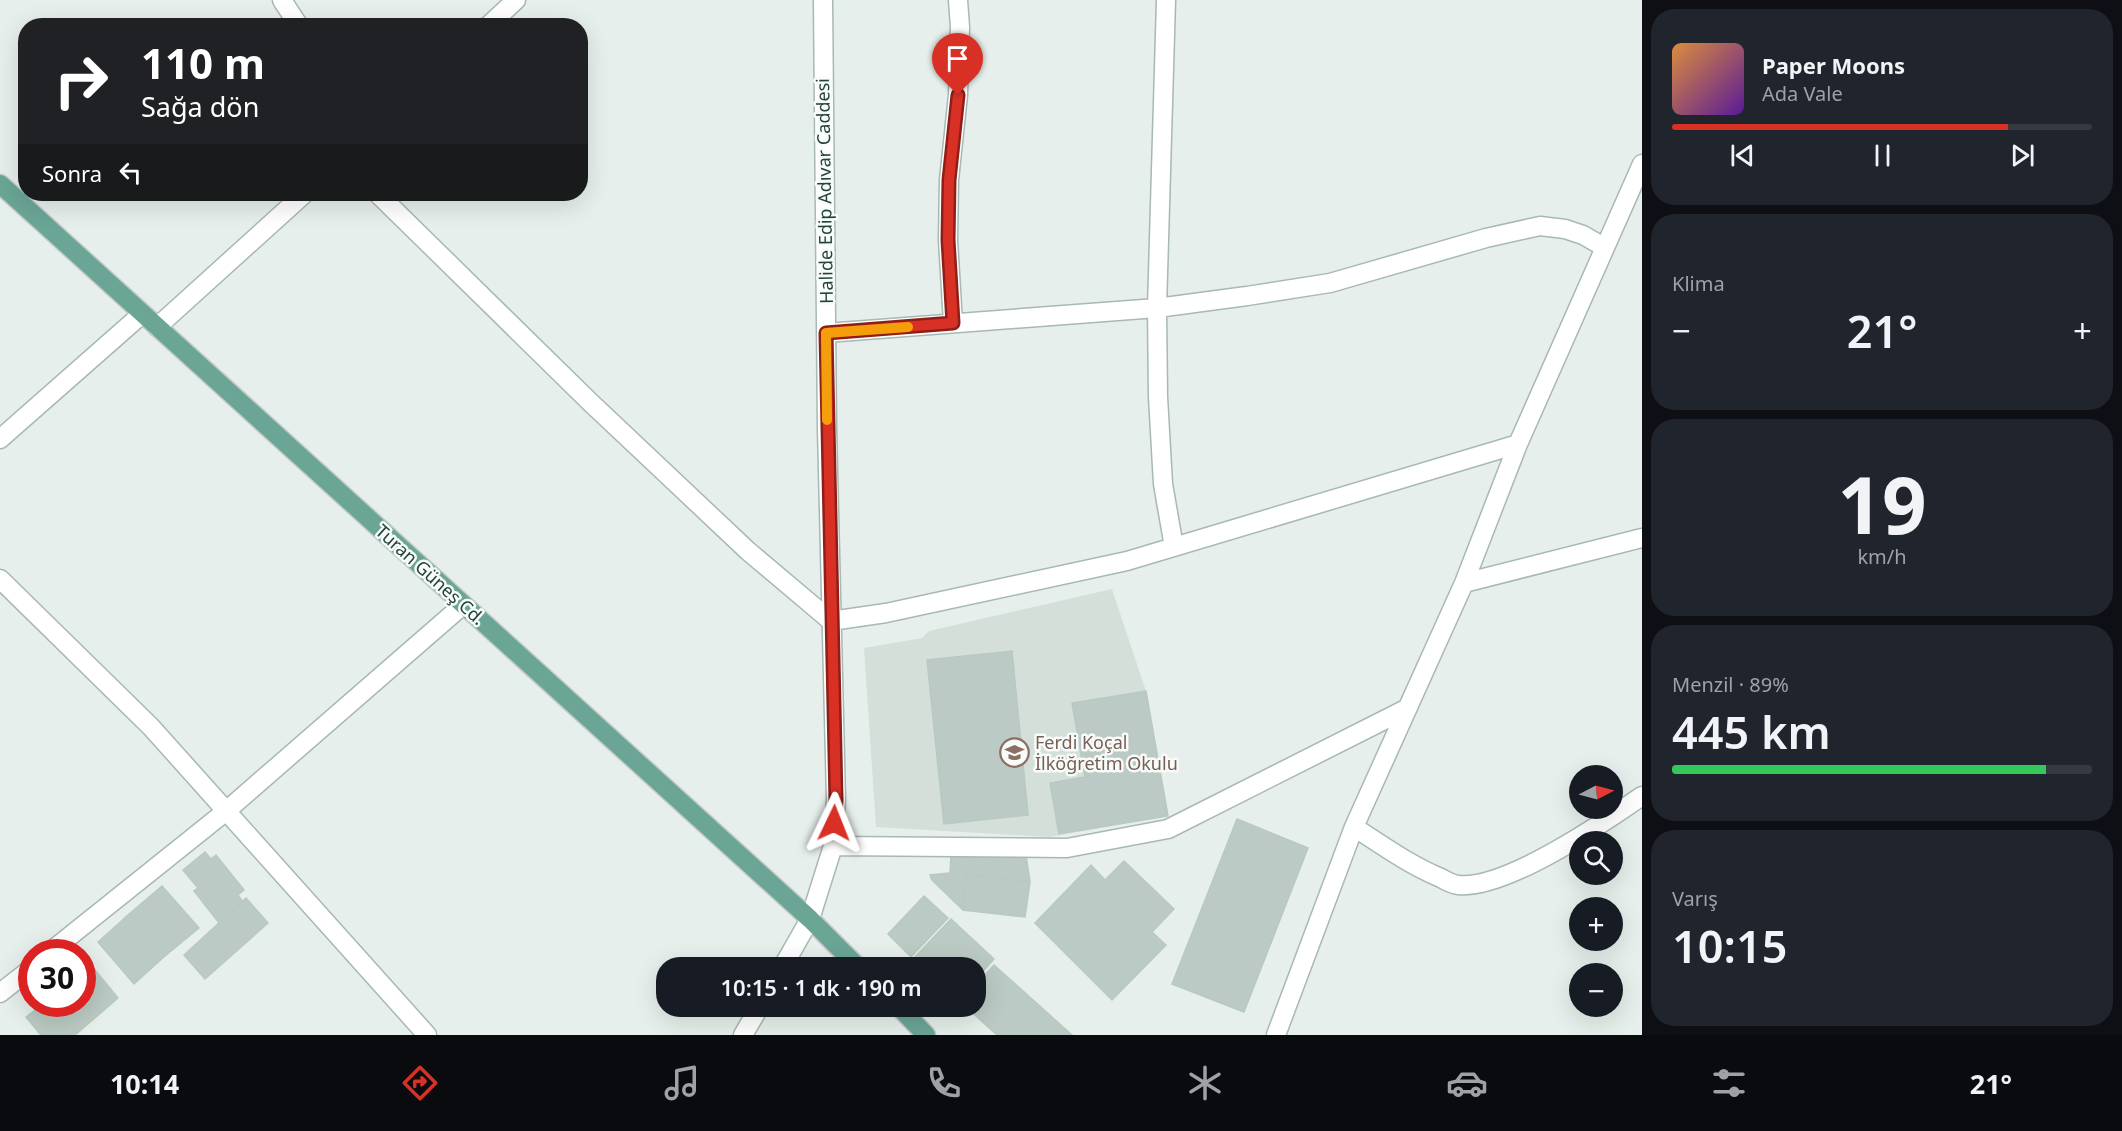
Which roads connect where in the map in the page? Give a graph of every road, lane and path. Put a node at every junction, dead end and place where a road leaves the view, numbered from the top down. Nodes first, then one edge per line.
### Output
1 (282, 0) edge
2 (516, 0) edge
3 (823, 0) edge
4 (958, 0) edge
5 (1166, 0) edge
6 (294, 18) edge
7 (497, 18) edge
8 (1642, 164) edge
9 (0, 184) edge
10 (18, 200) edge
11 (19, 201) edge
12 (296, 201) edge
13 (385, 201) edge
14 (1604, 247) junction
15 (1157, 308) junction
16 (142, 314) junction
17 (953, 323) junction
18 (157, 327) junction
19 (826, 333) junction
20 (0, 439) edge
21 (1518, 444) junction
22 (1642, 538) edge
23 (1174, 547) junction
24 (0, 579) edge
25 (1464, 583) junction
26 (463, 605) junction
27 (831, 621) junction
28 (1408, 708) junction
29 (1642, 796) edge
30 (225, 812) junction
31 (1354, 827) junction
32 (833, 846) junction
33 (810, 919) junction
34 (66, 939) edge
35 (788, 957) edge
36 (848, 957) edge
37 (18, 979) edge
38 (0, 993) edge
39 (754, 1017) edge
40 (909, 1017) edge
41 (427, 1035) edge
42 (743, 1035) edge
43 (926, 1035) edge
44 (1276, 1035) edge

1 - 6 street
2 - 7 street
3 - 19 street, Halide Edip Adıvar Caddesi
4 - 17 street
5 - 15 street
8 - 14 street
9 - 10 main road, Turan Güneş Cd.
11 - 16 main road, Turan Güneş Cd.
12 - 18 street
13 - 27 street
14 - 15 street
14 - 21 street
15 - 17 street
15 - 23 street
16 - 18 main road, Turan Güneş Cd.
16 - 20 street
17 - 19 street
18 - 26 main road, Turan Güneş Cd.
19 - 27 street, Halide Edip Adıvar Caddesi
21 - 23 street
21 - 25 street
22 - 25 street
23 - 27 street
24 - 30 street
25 - 28 street
26 - 30 street
26 - 33 main road, Turan Güneş Cd.
27 - 32 street, Halide Edip Adıvar Caddesi
28 - 31 street
28 - 32 street
29 - 31 street
30 - 34 street
30 - 41 street
31 - 44 street
32 - 33 street, Halide Edip Adıvar Caddesi
33 - 35 street, Halide Edip Adıvar Caddesi
33 - 36 main road, Turan Güneş Cd.
37 - 38 street
39 - 42 street
40 - 43 main road

